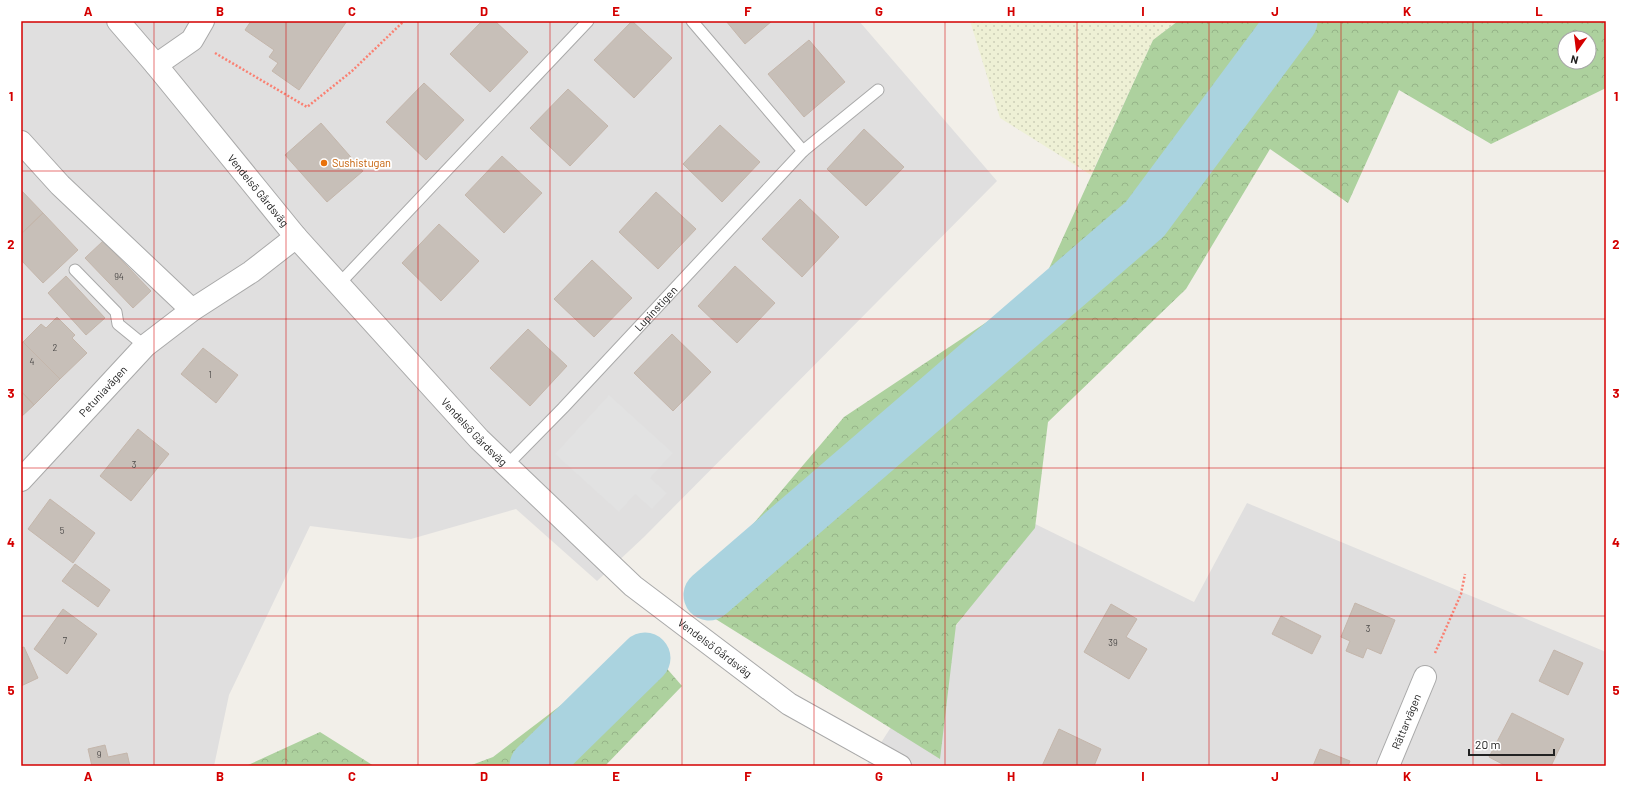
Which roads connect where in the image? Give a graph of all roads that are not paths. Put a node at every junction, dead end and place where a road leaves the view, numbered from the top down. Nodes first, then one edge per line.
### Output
1 (118, 21) edge
2 (202, 21) edge
3 (588, 21) edge
4 (692, 21) edge
5 (156, 65) junction
6 (878, 90) dead end
7 (21, 142) edge
8 (803, 152) junction
9 (296, 237) junction
10 (75, 270) dead end
11 (339, 284) junction
12 (192, 310) junction
13 (145, 346) junction
14 (507, 465) junction
15 (21, 480) edge
16 (1425, 677) road end
17 (900, 766) edge
18 (1388, 766) edge

1 - 5 street, Vendelsö Gårdsväg
2 - 5 street
3 - 11 lane
4 - 8 lane
5 - 9 street, Vendelsö Gårdsväg
6 - 8 lane, Lupinstigen
7 - 12 street
8 - 14 lane, Lupinstigen
9 - 11 street, Vendelsö Gårdsväg
9 - 12 street, Petuniavägen
10 - 13 lane
11 - 14 street, Vendelsö Gårdsväg
12 - 13 street, Petuniavägen
13 - 15 street, Petuniavägen
14 - 17 street, Vendelsö Gårdsväg
16 - 18 street, Rättarvägen

